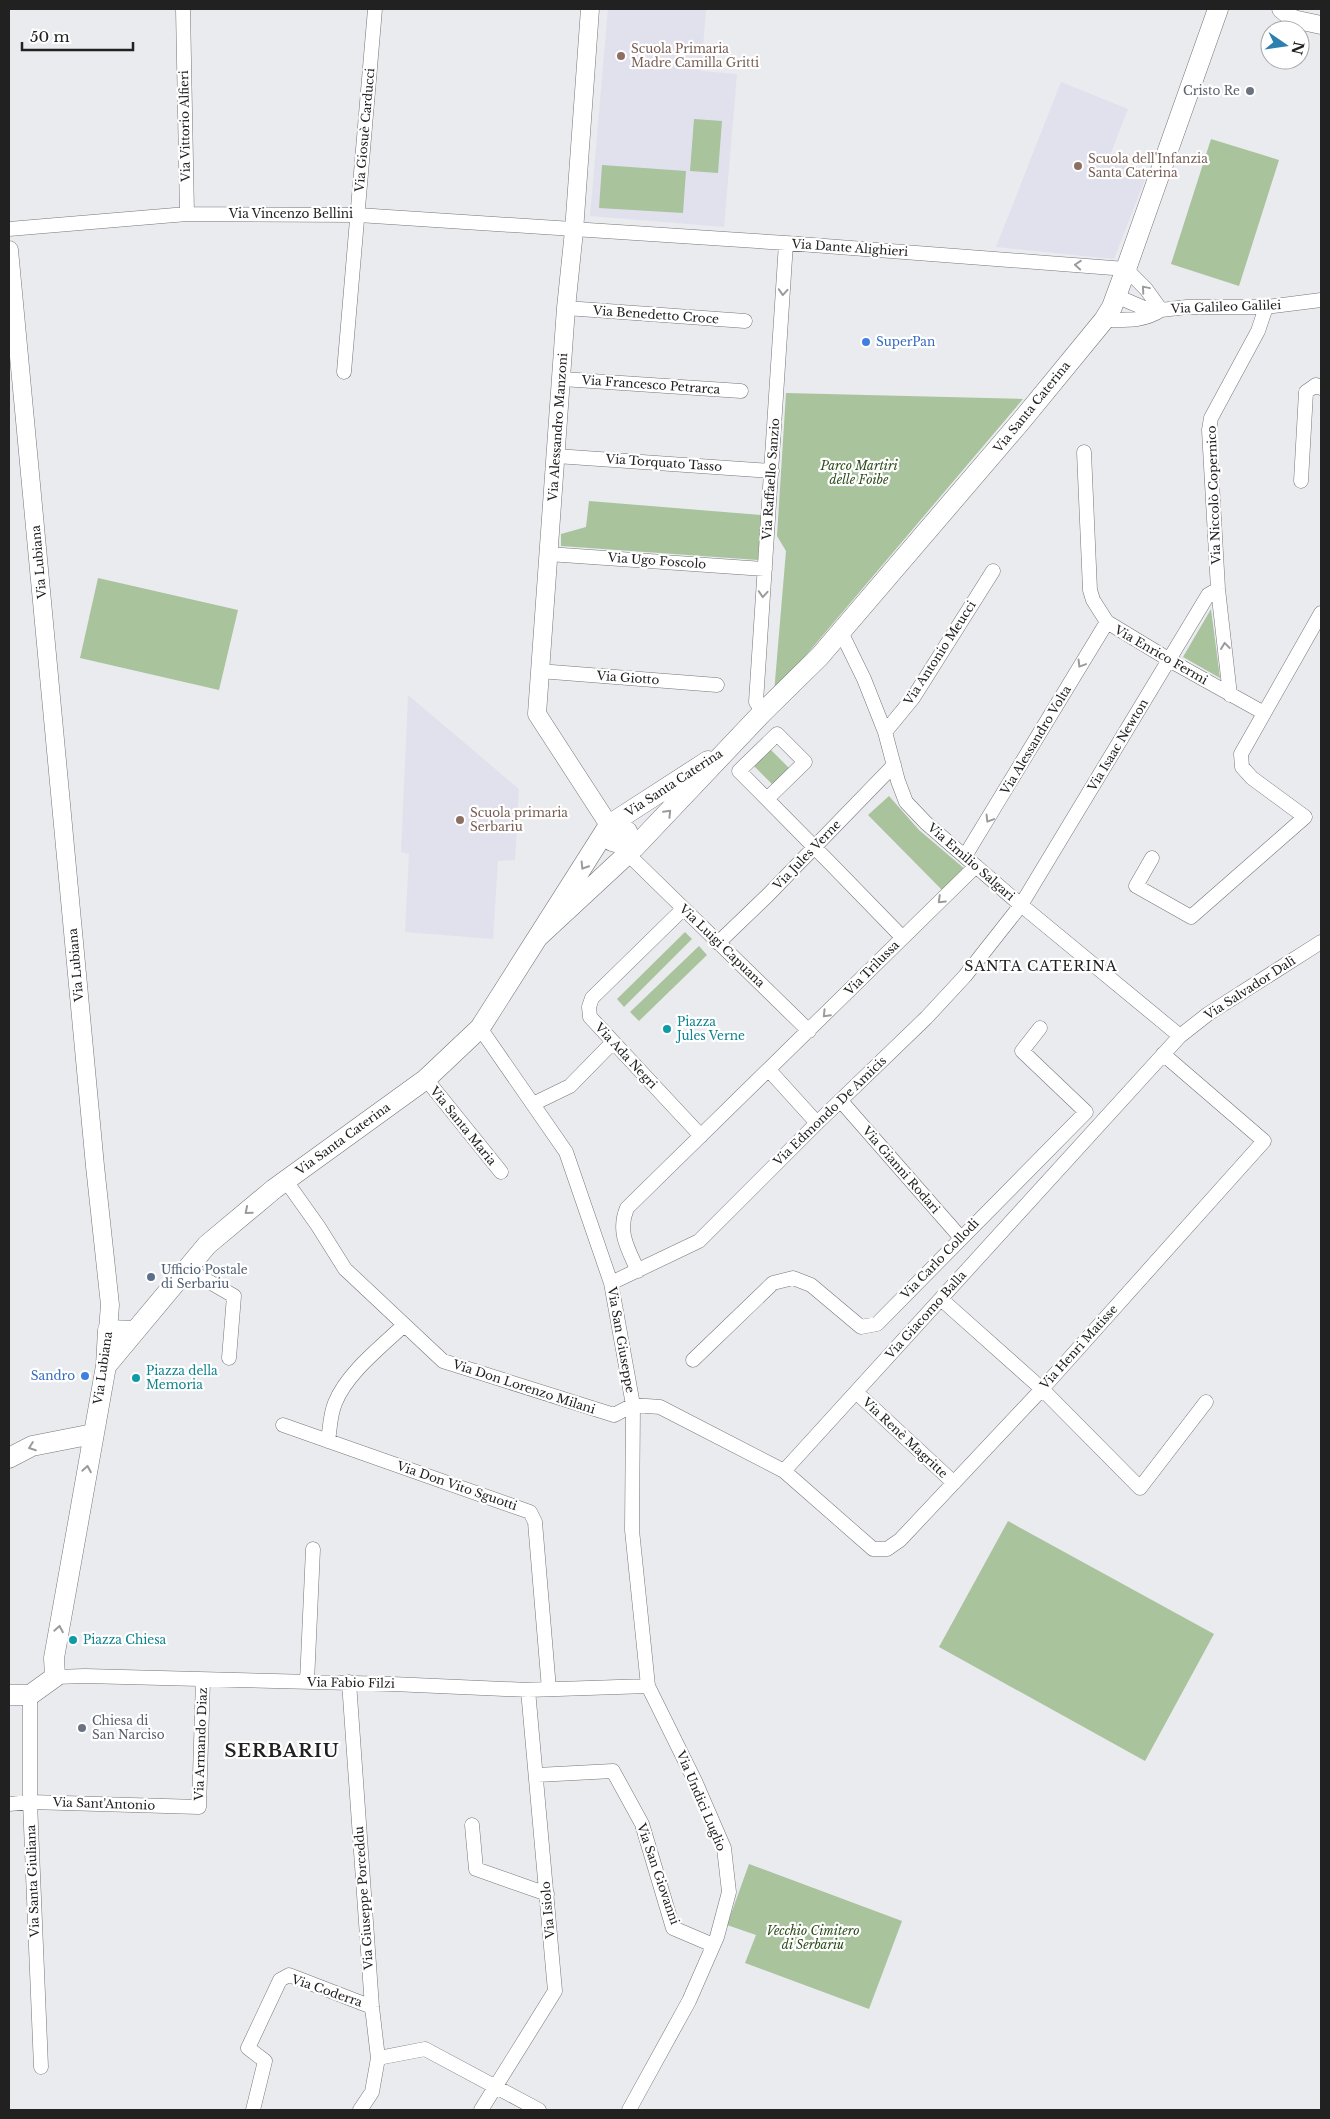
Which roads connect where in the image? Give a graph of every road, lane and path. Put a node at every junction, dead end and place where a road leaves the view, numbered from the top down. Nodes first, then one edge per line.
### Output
1 (183, 9) edge
2 (375, 9) edge
3 (590, 9) edge
4 (1218, 9) edge
5 (1281, 9) edge
6 (1321, 25) edge
7 (187, 214) junction
8 (358, 215) junction
9 (9, 229) edge
10 (574, 231) junction
11 (786, 244) junction
12 (9, 250) edge
13 (1126, 269) junction
14 (1116, 296) junction
15 (1321, 300) edge
16 (1266, 307) junction
17 (566, 308) junction
18 (1161, 310) junction
19 (1104, 320) junction
20 (745, 322) dead end
21 (344, 372) dead end
22 (562, 379) junction
23 (1321, 388) edge
24 (741, 391) dead end
25 (1084, 452) dead end
26 (556, 456) junction
27 (772, 470) junction
28 (1301, 481) dead end
29 (548, 554) junction
30 (765, 569) junction
31 (993, 571) dead end
32 (1218, 589) junction
33 (1321, 613) edge
34 (1107, 622) junction
35 (841, 632) junction
36 (1170, 661) junction
37 (539, 671) junction
38 (717, 685) dead end
39 (1230, 695) junction
40 (763, 712) junction
41 (1264, 712) junction
42 (885, 732) junction
43 (738, 740) junction
44 (894, 765) junction
45 (767, 799) junction
46 (609, 825) junction
47 (815, 847) junction
48 (635, 854) junction
49 (965, 856) junction
50 (1152, 858) dead end
51 (976, 866) junction
52 (1021, 905) junction
53 (683, 909) junction
54 (538, 937) junction
55 (902, 938) junction
56 (1321, 942) edge
57 (718, 943) junction
58 (480, 1028) junction
59 (1040, 1028) dead end
60 (809, 1031) junction
61 (1180, 1036) junction
62 (612, 1043) junction
63 (1163, 1054) junction
64 (769, 1070) junction
65 (426, 1079) junction
66 (841, 1101) junction
67 (533, 1104) junction
68 (817, 1123) junction
69 (701, 1136) junction
70 (501, 1172) dead end
71 (286, 1181) junction
72 (960, 1238) junction
73 (187, 1269) junction
74 (638, 1271) junction
75 (611, 1283) junction
76 (941, 1299) junction
77 (404, 1324) junction
78 (108, 1330) junction
79 (135, 1331) junction
80 (229, 1358) dead end
81 (693, 1360) dead end
82 (106, 1366) junction
83 (1042, 1389) junction
84 (856, 1392) junction
85 (1206, 1402) dead end
86 (633, 1406) junction
87 (283, 1425) dead end
88 (92, 1434) junction
89 (328, 1441) junction
90 (9, 1458) edge
91 (784, 1471) junction
92 (954, 1483) junction
93 (313, 1549) dead end
94 (55, 1677) junction
95 (203, 1680) junction
96 (307, 1682) junction
97 (349, 1682) junction
98 (648, 1686) junction
99 (528, 1690) junction
100 (549, 1690) junction
101 (9, 1695) edge
102 (30, 1695) junction
103 (537, 1775) junction
104 (30, 1802) junction
105 (9, 1804) edge
106 (198, 1807) joint
107 (472, 1825) dead end
108 (546, 1894) junction
109 (713, 1945) junction
110 (372, 2007) junction
111 (378, 2058) junction
112 (41, 2067) dead end
113 (496, 2088) junction
114 (254, 2110) edge
115 (360, 2110) edge
116 (481, 2110) edge
117 (539, 2110) edge
118 (628, 2110) edge

1 - 7 street, Via Vittorio Alfieri
2 - 8 street, Via Giosuè Carducci
3 - 10 street, Via Alessandro Manzoni
4 - 13 main road, Via Santa Caterina
5 - 6 street
7 - 8 street, Via Vincenzo Bellini
7 - 9 street, Via Vincenzo Bellini
8 - 10 street, Via Vincenzo Bellini
8 - 21 street, Via Giosuè Carducci
10 - 11 street, Via Dante Alighieri
10 - 17 street, Via Alessandro Manzoni
13 -> 11 street, Via Dante Alighieri
11 -> 27 street, Via Raffaello Sanzio
12 - 78 street, Via Lubiana
13 - 14 main road, Via Santa Caterina
18 -> 13 street, Via Galileo Galilei
14 - 18 street, Via Galileo Galilei
14 - 19 main road, Via Santa Caterina
15 - 16 street, Via Galileo Galilei
16 - 18 street, Via Galileo Galilei
16 - 32 street, Via Niccolò Copernico
17 - 20 street, Via Benedetto Croce
17 - 22 street, Via Alessandro Manzoni
18 - 19 street, Via Galileo Galilei
19 - 35 main road, Via Santa Caterina
22 - 24 street, Via Francesco Petrarca
22 - 26 street, Via Alessandro Manzoni
23 - 28 street
25 - 34 street, Via Enrico Fermi
26 - 27 street, Via Torquato Tasso
26 - 29 street, Via Alessandro Manzoni
27 - 30 street, Via Raffaello Sanzio
29 - 30 street, Via Ugo Foscolo
29 - 37 street, Via Alessandro Manzoni
30 -> 40 street, Via Raffaello Sanzio
31 - 42 street, Via Antonio Meucci
32 - 36 street, Via Isaac Newton
39 -> 32 street, Via Niccolò Copernico
33 - 41 street
34 - 36 street, Via Enrico Fermi
34 -> 49 street, Via Alessandro Volta
35 - 40 main road, Via Santa Caterina
35 - 42 street, Via Emilio Salgari
36 - 39 street, Via Enrico Fermi
36 - 52 street, Via Isaac Newton
37 - 38 street, Via Giotto
37 - 46 street, Via Alessandro Manzoni
39 - 41 street, Via Enrico Fermi
40 - 43 main road, Via Santa Caterina
41 - 50 street
42 - 44 street, Via Emilio Salgari
43 - 46 main road, Via Santa Caterina
48 -> 43 main road, Via Santa Caterina
44 - 47 street, Via Jules Verne
44 - 49 street, Via Emilio Salgari
45 - 45 street
45 - 47 street
46 - 48 street
46 -> 54 main road, Via Santa Caterina
47 - 55 street
47 - 57 street, Via Jules Verne
48 - 53 street, Via Luigi Capuana
48 - 54 main road, Via Santa Caterina
49 - 51 street, Via Emilio Salgari
51 - 52 street, Via Emilio Salgari
51 -> 55 street, Via Trilussa
52 - 61 street, Via Emilio Salgari
52 - 66 street, Via Edmondo De Amicis
53 - 57 street, Via Luigi Capuana
53 - 62 street, Via Ada Negri
54 - 58 main road, Via Santa Caterina
55 -> 60 street, Via Trilussa
56 - 61 street, Via Salvador Dalì
57 - 60 street, Via Luigi Capuana
58 - 65 main road, Via Santa Caterina
58 - 67 street, Via San Giuseppe
59 - 72 street, Via Carlo Collodi
60 - 64 street, Via Trilussa
61 - 63 street, Via Giacomo Balla
62 - 67 street
62 - 69 street, Via Ada Negri
63 - 76 street, Via Giacomo Balla
63 - 83 street, Via Henri Matisse
64 - 68 street
64 - 69 street, Via Trilussa
65 - 70 street, Via Santa Maria
65 - 71 main road, Via Santa Caterina
66 - 68 street, Via Edmondo De Amicis
66 - 72 street, Via Gianni Rodari
67 - 75 street, Via San Giuseppe
68 - 74 street, Via Edmondo De Amicis
69 - 74 street, Via Trilussa
71 -> 73 main road, Via Santa Caterina
71 - 77 street, Via Don Lorenzo Milani
72 - 81 street, Via Carlo Collodi
73 - 79 main road, Via Santa Caterina
73 - 80 street
74 - 75 street, Via Edmondo De Amicis
75 - 86 street, Via San Giuseppe
76 - 83 street
76 - 84 street, Via Giacomo Balla
77 - 86 street, Via Don Lorenzo Milani
77 - 89 street
78 - 79 main road
78 - 82 main road, Via Lubiana
79 - 82 main road, Via Santa Caterina
82 - 88 main road, Via Lubiana
83 - 85 street
83 - 92 street, Via Henri Matisse
84 - 91 street, Via Giacomo Balla
84 - 92 street, Via Renè Magritte
86 - 91 street
86 - 98 street, Via San Giuseppe
87 - 89 street, Via Don Vito Sguotti
88 -> 90 main road
94 -> 88 main road, Via Lubiana
89 - 100 street, Via Don Vito Sguotti
91 - 92 street, Via Henri Matisse
93 - 96 street
94 - 95 street, Via Fabio Filzi
94 - 102 main road
95 - 96 street, Via Fabio Filzi
95 - 106 street, Via Armando Diaz
96 - 97 street, Via Fabio Filzi
97 - 99 street, Via Fabio Filzi
97 - 110 street, Via Giuseppe Porceddu
98 - 100 street, Via Fabio Filzi
98 - 109 street, Via Undici Luglio
99 - 100 street, Via Fabio Filzi
99 - 103 street, Via Isiolo
101 - 102 main road
102 - 104 street, Via Santa Giuliana
103 - 108 street, Via Isiolo
103 - 109 street, Via San Giovanni
104 - 105 street, Via Sant'Antonio
104 - 106 street, Via Sant'Antonio
104 - 112 street, Via Santa Giuliana
107 - 108 street
108 - 113 street, Via Isiolo
109 - 118 street, Via Undici Luglio
110 - 111 street, Via Giuseppe Porceddu
110 - 114 street, Via Coderra
111 - 113 street
111 - 115 street, Via Giuseppe Porceddu
113 - 116 street, Via Isiolo
113 - 117 street

